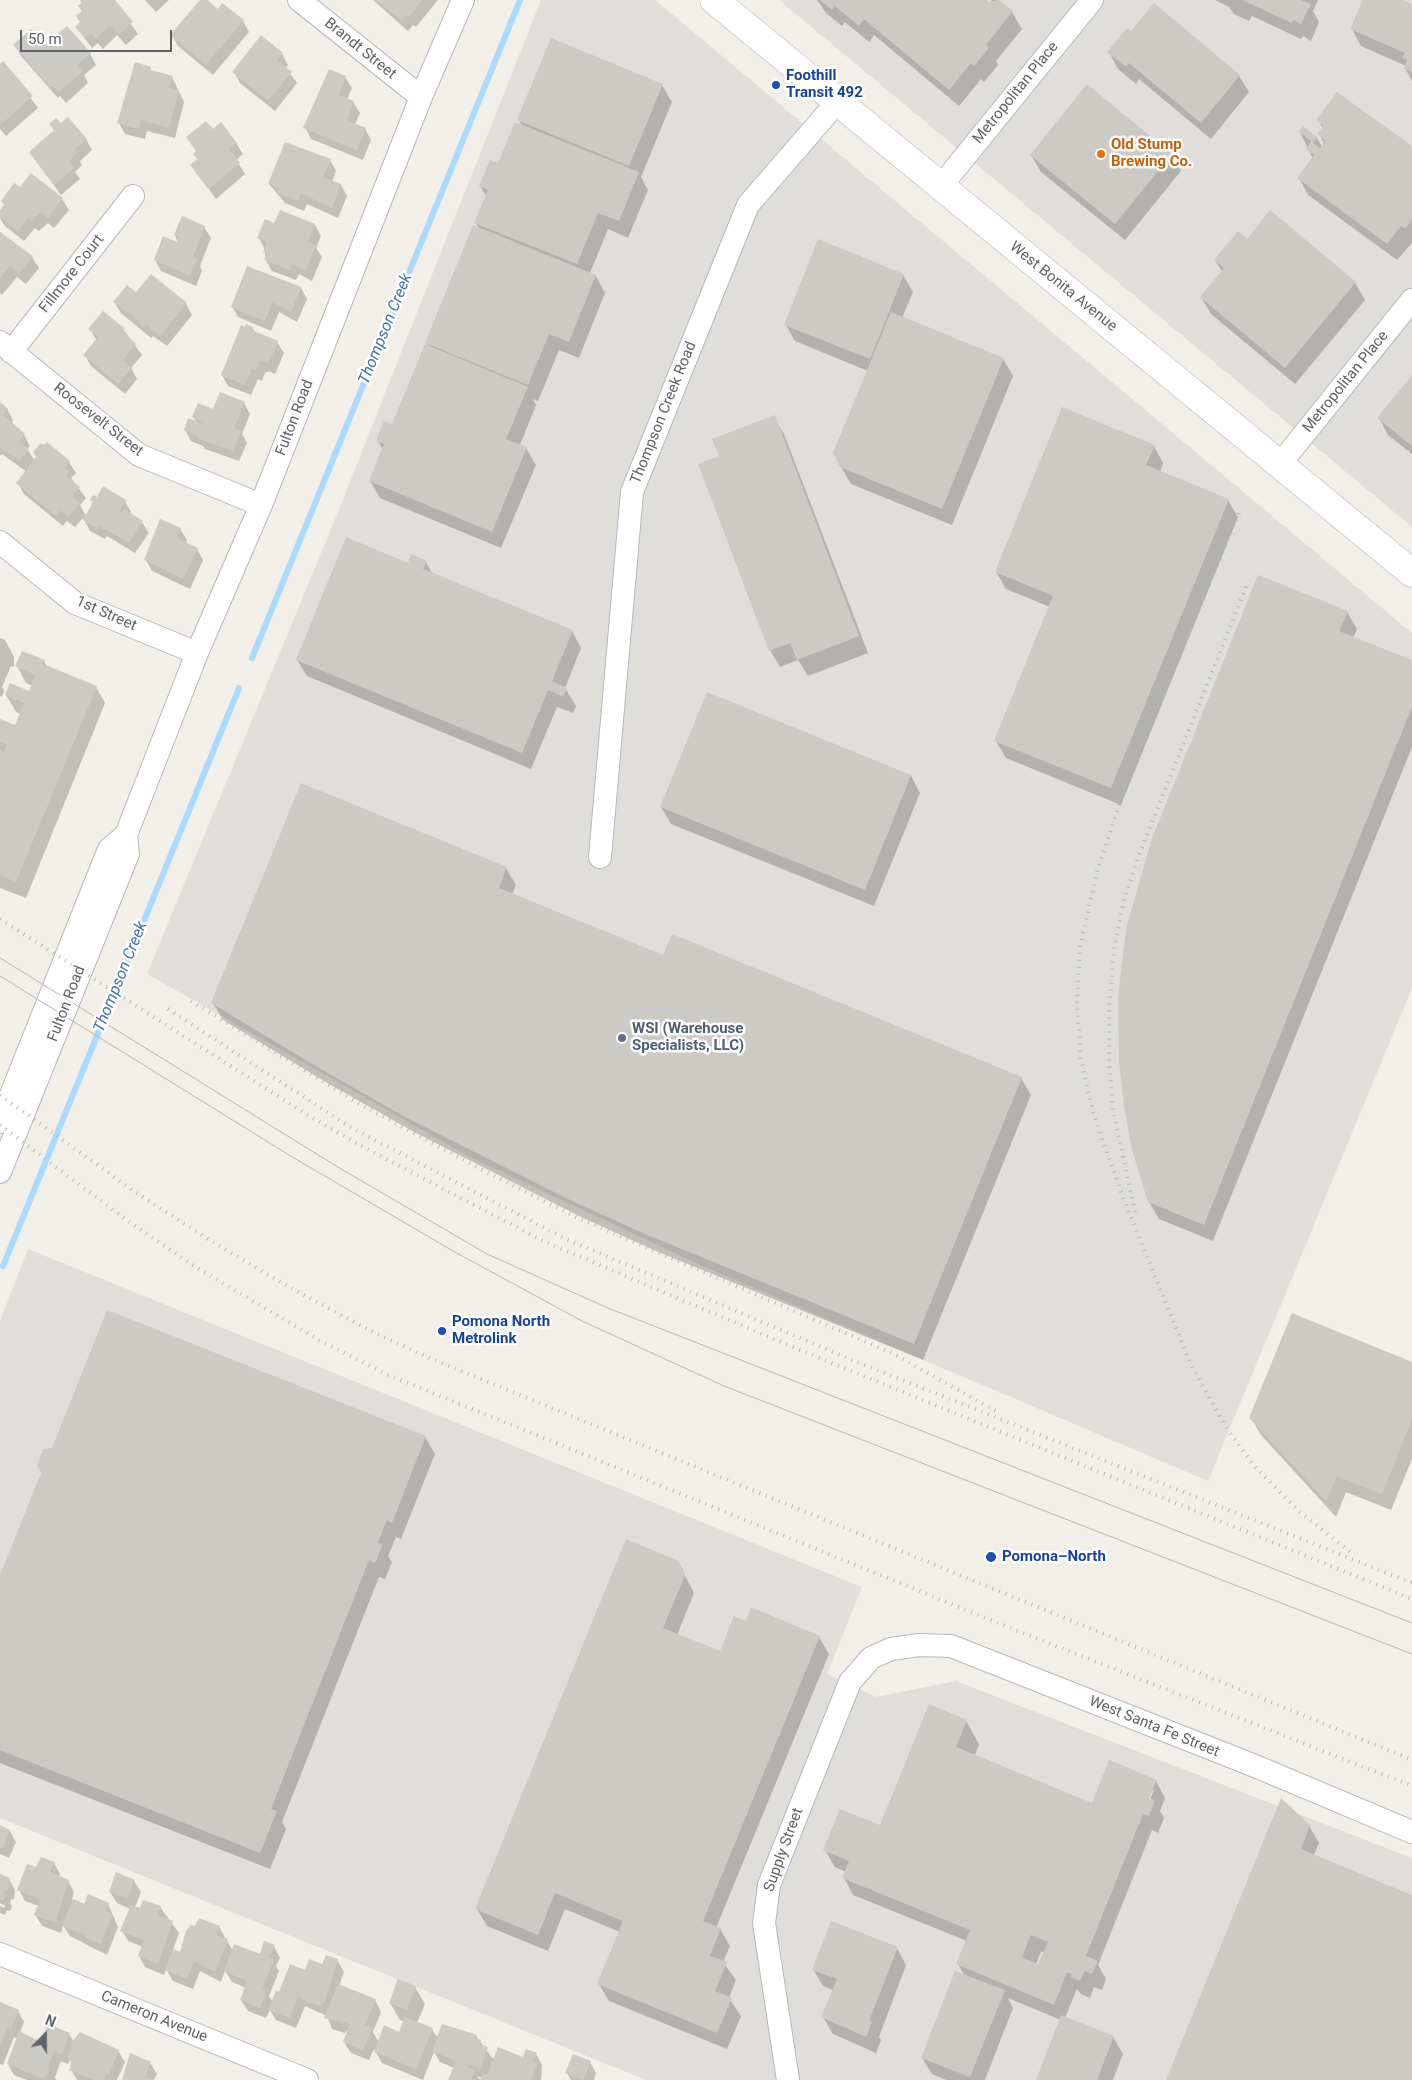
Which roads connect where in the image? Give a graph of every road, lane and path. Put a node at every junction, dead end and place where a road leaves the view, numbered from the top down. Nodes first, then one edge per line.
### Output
1 (299, 0) edge
2 (463, 0) edge
3 (714, 0) edge
4 (1092, 0) edge
5 (421, 97) junction
6 (838, 101) junction
7 (941, 186) junction
8 (132, 196) dead end
9 (1412, 300) edge
10 (6, 347) edge
11 (1280, 464) junction
12 (261, 505) junction
13 (0, 542) edge
14 (1412, 573) edge
15 (197, 653) junction
16 (126, 835) junction
17 (600, 857) dead end
18 (0, 1122) edge
19 (0, 1172) edge
20 (891, 1649) joint
21 (1412, 1832) edge
22 (0, 1954) edge
23 (307, 2080) edge
24 (788, 2080) edge

1 - 5 street, Brandt Street
2 - 5 street, Fulton Road
3 - 6 main road, West Bonita Avenue
4 - 7 street, Metropolitan Place
5 - 12 street, Fulton Road
6 - 7 main road, West Bonita Avenue
6 - 17 street, Thompson Creek Road
7 - 11 main road, West Bonita Avenue
8 - 10 street, Fillmore Court
9 - 11 street, Metropolitan Place
10 - 12 street, Roosevelt Street
11 - 14 main road, West Bonita Avenue
12 - 15 street, Fulton Road
13 - 15 street, 1st Street
15 - 16 street, Fulton Road
16 - 18 street, Fulton Road
16 - 19 street, Fulton Road
20 - 21 street, West Santa Fe Street
20 - 24 street, Supply Street
22 - 23 street, Cameron Avenue

